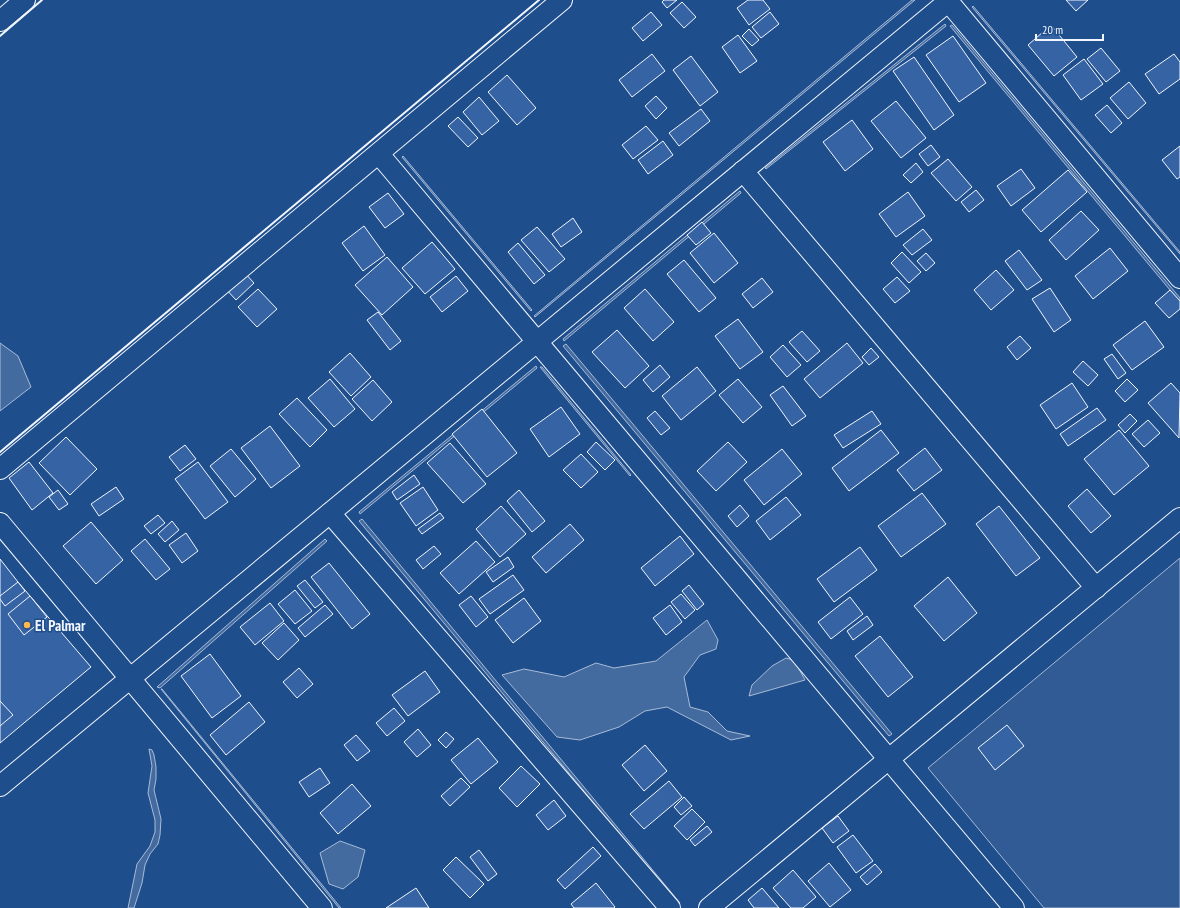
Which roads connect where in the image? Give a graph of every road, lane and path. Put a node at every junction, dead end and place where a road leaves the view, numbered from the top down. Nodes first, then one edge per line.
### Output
1 (25, 0) edge
2 (562, 0) edge
3 (949, 0) edge
4 (0, 21) edge
5 (379, 154) junction
6 (743, 171) junction
7 (1180, 278) edge
8 (537, 341) junction
9 (0, 468) edge
10 (330, 513) junction
11 (1180, 518) edge
12 (0, 523) edge
13 (1096, 588) junction
14 (130, 679) junction
15 (889, 759) junction
16 (0, 786) edge
17 (322, 908) edge
18 (670, 908) edge
19 (709, 908) edge
20 (1014, 908) edge

1 - 4 street
2 - 5 street
3 - 6 street
3 - 7 street
5 - 8 street
5 - 9 street
6 - 8 street
6 - 13 street
8 - 10 street
8 - 15 street
10 - 14 street
10 - 18 street
11 - 13 street
12 - 14 street
13 - 15 street
14 - 16 street
14 - 17 street
15 - 19 street
15 - 20 street

